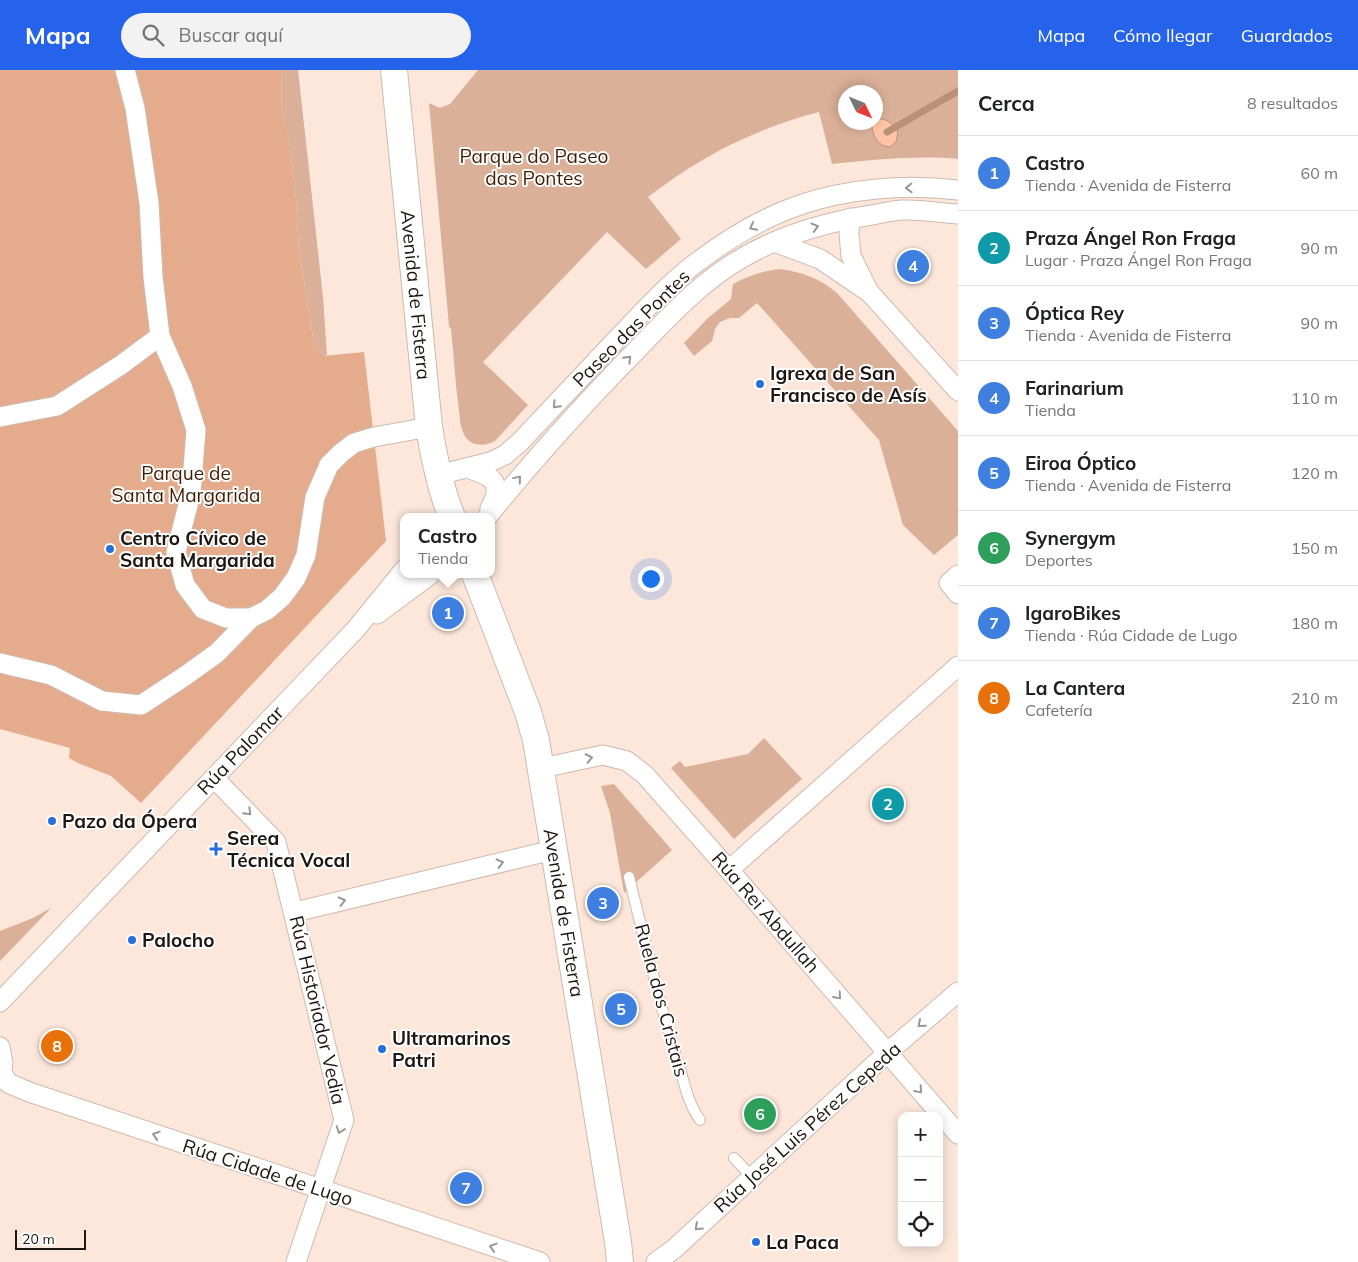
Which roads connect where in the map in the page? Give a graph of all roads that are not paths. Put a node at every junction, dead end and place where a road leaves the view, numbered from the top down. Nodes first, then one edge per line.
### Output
1 (125, 70) edge
2 (394, 70) edge
3 (958, 190) edge
4 (958, 214) edge
5 (850, 218) junction
6 (774, 242) junction
7 (870, 293) junction
8 (160, 336) junction
9 (958, 391) edge
10 (0, 417) edge
11 (429, 427) junction
12 (466, 468) junction
13 (442, 501) edge
14 (488, 513) edge
15 (489, 513) edge
16 (400, 575) edge
17 (426, 578) edge
18 (477, 578) edge
19 (250, 618) junction
20 (356, 629) junction
21 (0, 663) edge
22 (958, 666) edge
23 (542, 768) junction
24 (214, 778) junction
25 (553, 850) junction
26 (729, 870) junction
27 (629, 877) dead end
28 (295, 912) junction
29 (958, 992) edge
30 (0, 1002) edge
31 (0, 1047) edge
32 (887, 1053) junction
33 (1, 1076) edge
34 (700, 1120) dead end
35 (958, 1134) edge
36 (734, 1158) dead end
37 (752, 1178) junction
38 (320, 1190) junction
39 (296, 1262) edge
40 (540, 1262) edge
41 (620, 1262) edge
42 (656, 1262) edge

1 - 8 street
2 - 11 street, Avenida de Fisterra
3 -> 12 street, Paseo das Pontes
4 - 5 street, Paseo das Pontes
6 -> 5 street, Paseo das Pontes
5 - 7 street
6 - 7 street
15 -> 6 street, Paseo das Pontes
7 - 9 street
8 - 10 street
8 - 19 street
11 - 13 street, Avenida de Fisterra
11 - 19 street
12 - 13 street, Paseo das Pontes
12 - 14 street, Paseo das Pontes
16 - 20 street, Rúa Palomar
17 - 20 street, Rúa Palomar
18 - 23 street, Avenida de Fisterra
19 - 21 street
20 - 24 street, Rúa Palomar
22 - 26 street
23 - 25 street, Avenida de Fisterra
23 -> 26 street, Rúa Rei Abdullah
24 -> 28 street, Rúa Historiador Vedia
24 - 30 street, Rúa Palomar
28 -> 25 street
25 - 41 street, Avenida de Fisterra
26 -> 32 street, Rúa Rei Abdullah
27 - 34 lane, Ruela dos Cristais
28 -> 38 street, Rúa Historiador Vedia
29 -> 32 street, Rúa José Luis Pérez Cepeda
31 - 33 street
32 -> 35 street, Rúa Rei Abdullah
32 - 37 street, Rúa José Luis Pérez Cepeda
38 -> 33 street, Rúa Cidade de Lugo
36 - 37 lane
37 -> 42 street, Rúa José Luis Pérez Cepeda
38 - 39 street, Rúa Historiador Vedia
40 -> 38 street, Rúa Cidade de Lugo

